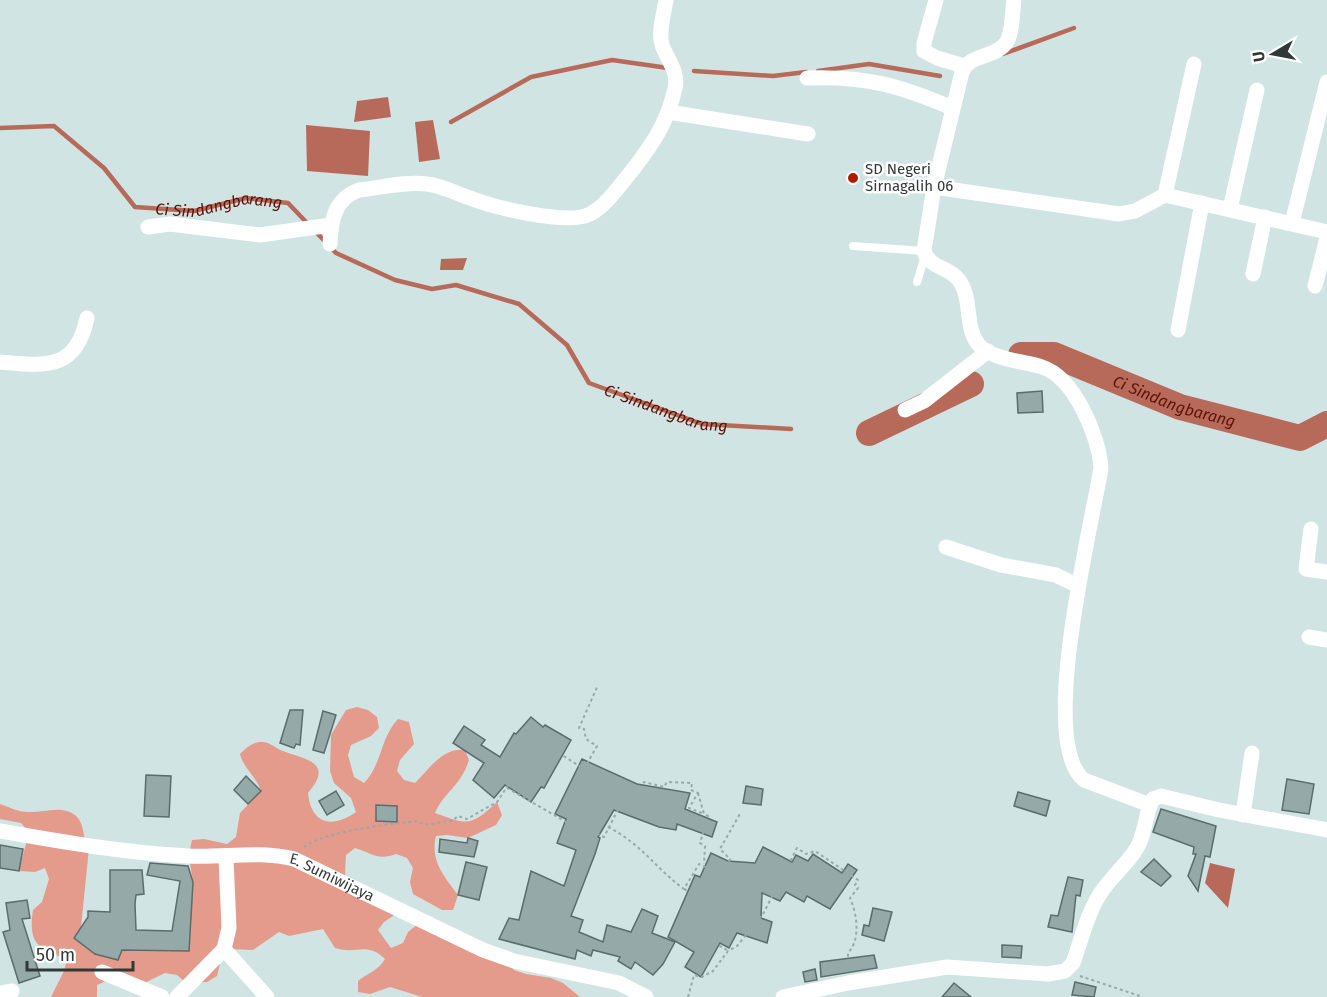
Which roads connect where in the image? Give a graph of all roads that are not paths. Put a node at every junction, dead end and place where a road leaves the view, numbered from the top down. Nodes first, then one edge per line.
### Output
1 (666, 0) edge
2 (936, 0) edge
3 (1014, 0) edge
4 (1194, 64) dead end
5 (964, 66) junction
6 (807, 78) dead end
7 (1327, 82) edge
8 (1257, 90) dead end
9 (952, 108) junction
10 (668, 112) junction
11 (808, 134) dead end
12 (934, 187) junction
13 (1165, 195) junction
14 (1202, 203) junction
15 (1230, 209) junction
16 (1265, 217) junction
17 (1292, 223) junction
18 (326, 225) junction
19 (148, 227) dead end
20 (1327, 232) edge
21 (1327, 238) edge
22 (330, 244) dead end
23 (853, 246) dead end
24 (925, 254) junction
25 (1253, 274) dead end
26 (917, 282) dead end
27 (1315, 286) dead end
28 (87, 318) dead end
29 (1178, 330) dead end
30 (988, 351) junction
31 (0, 362) edge
32 (906, 410) dead end
33 (1311, 529) dead end
34 (946, 546) dead end
35 (1327, 572) edge
36 (1078, 586) junction
37 (1309, 637) dead end
38 (1327, 640) edge
39 (1252, 753) dead end
40 (1150, 805) junction
41 (1244, 815) junction
42 (1327, 830) edge
43 (0, 831) edge
44 (226, 858) junction
45 (224, 949) junction
46 (102, 972) dead end
47 (822, 992) edge
48 (162, 997) edge
49 (177, 997) edge
50 (267, 997) edge
51 (646, 997) edge
52 (783, 997) edge

1 - 10 street
2 - 5 street
3 - 5 street
4 - 13 street
5 - 9 street
6 - 9 street
7 - 17 street
8 - 15 street
9 - 12 street
10 - 11 street
10 - 18 street
12 - 13 street
12 - 24 street
13 - 14 street
14 - 15 street
14 - 29 street
15 - 16 street
16 - 17 street
16 - 25 street
17 - 20 street
18 - 19 street
18 - 22 street
21 - 27 street
23 - 24 lane
24 - 26 lane
24 - 30 street
28 - 31 street
30 - 32 street
30 - 36 street
33 - 35 street
34 - 36 street
36 - 40 street
37 - 38 street
39 - 41 street
40 - 41 street
40 - 47 street
41 - 42 street
43 - 44 street, E. Sumiwijaya
44 - 45 street
44 - 51 street, E. Sumiwijaya
45 - 49 street
45 - 50 street
46 - 48 street
47 - 52 street

